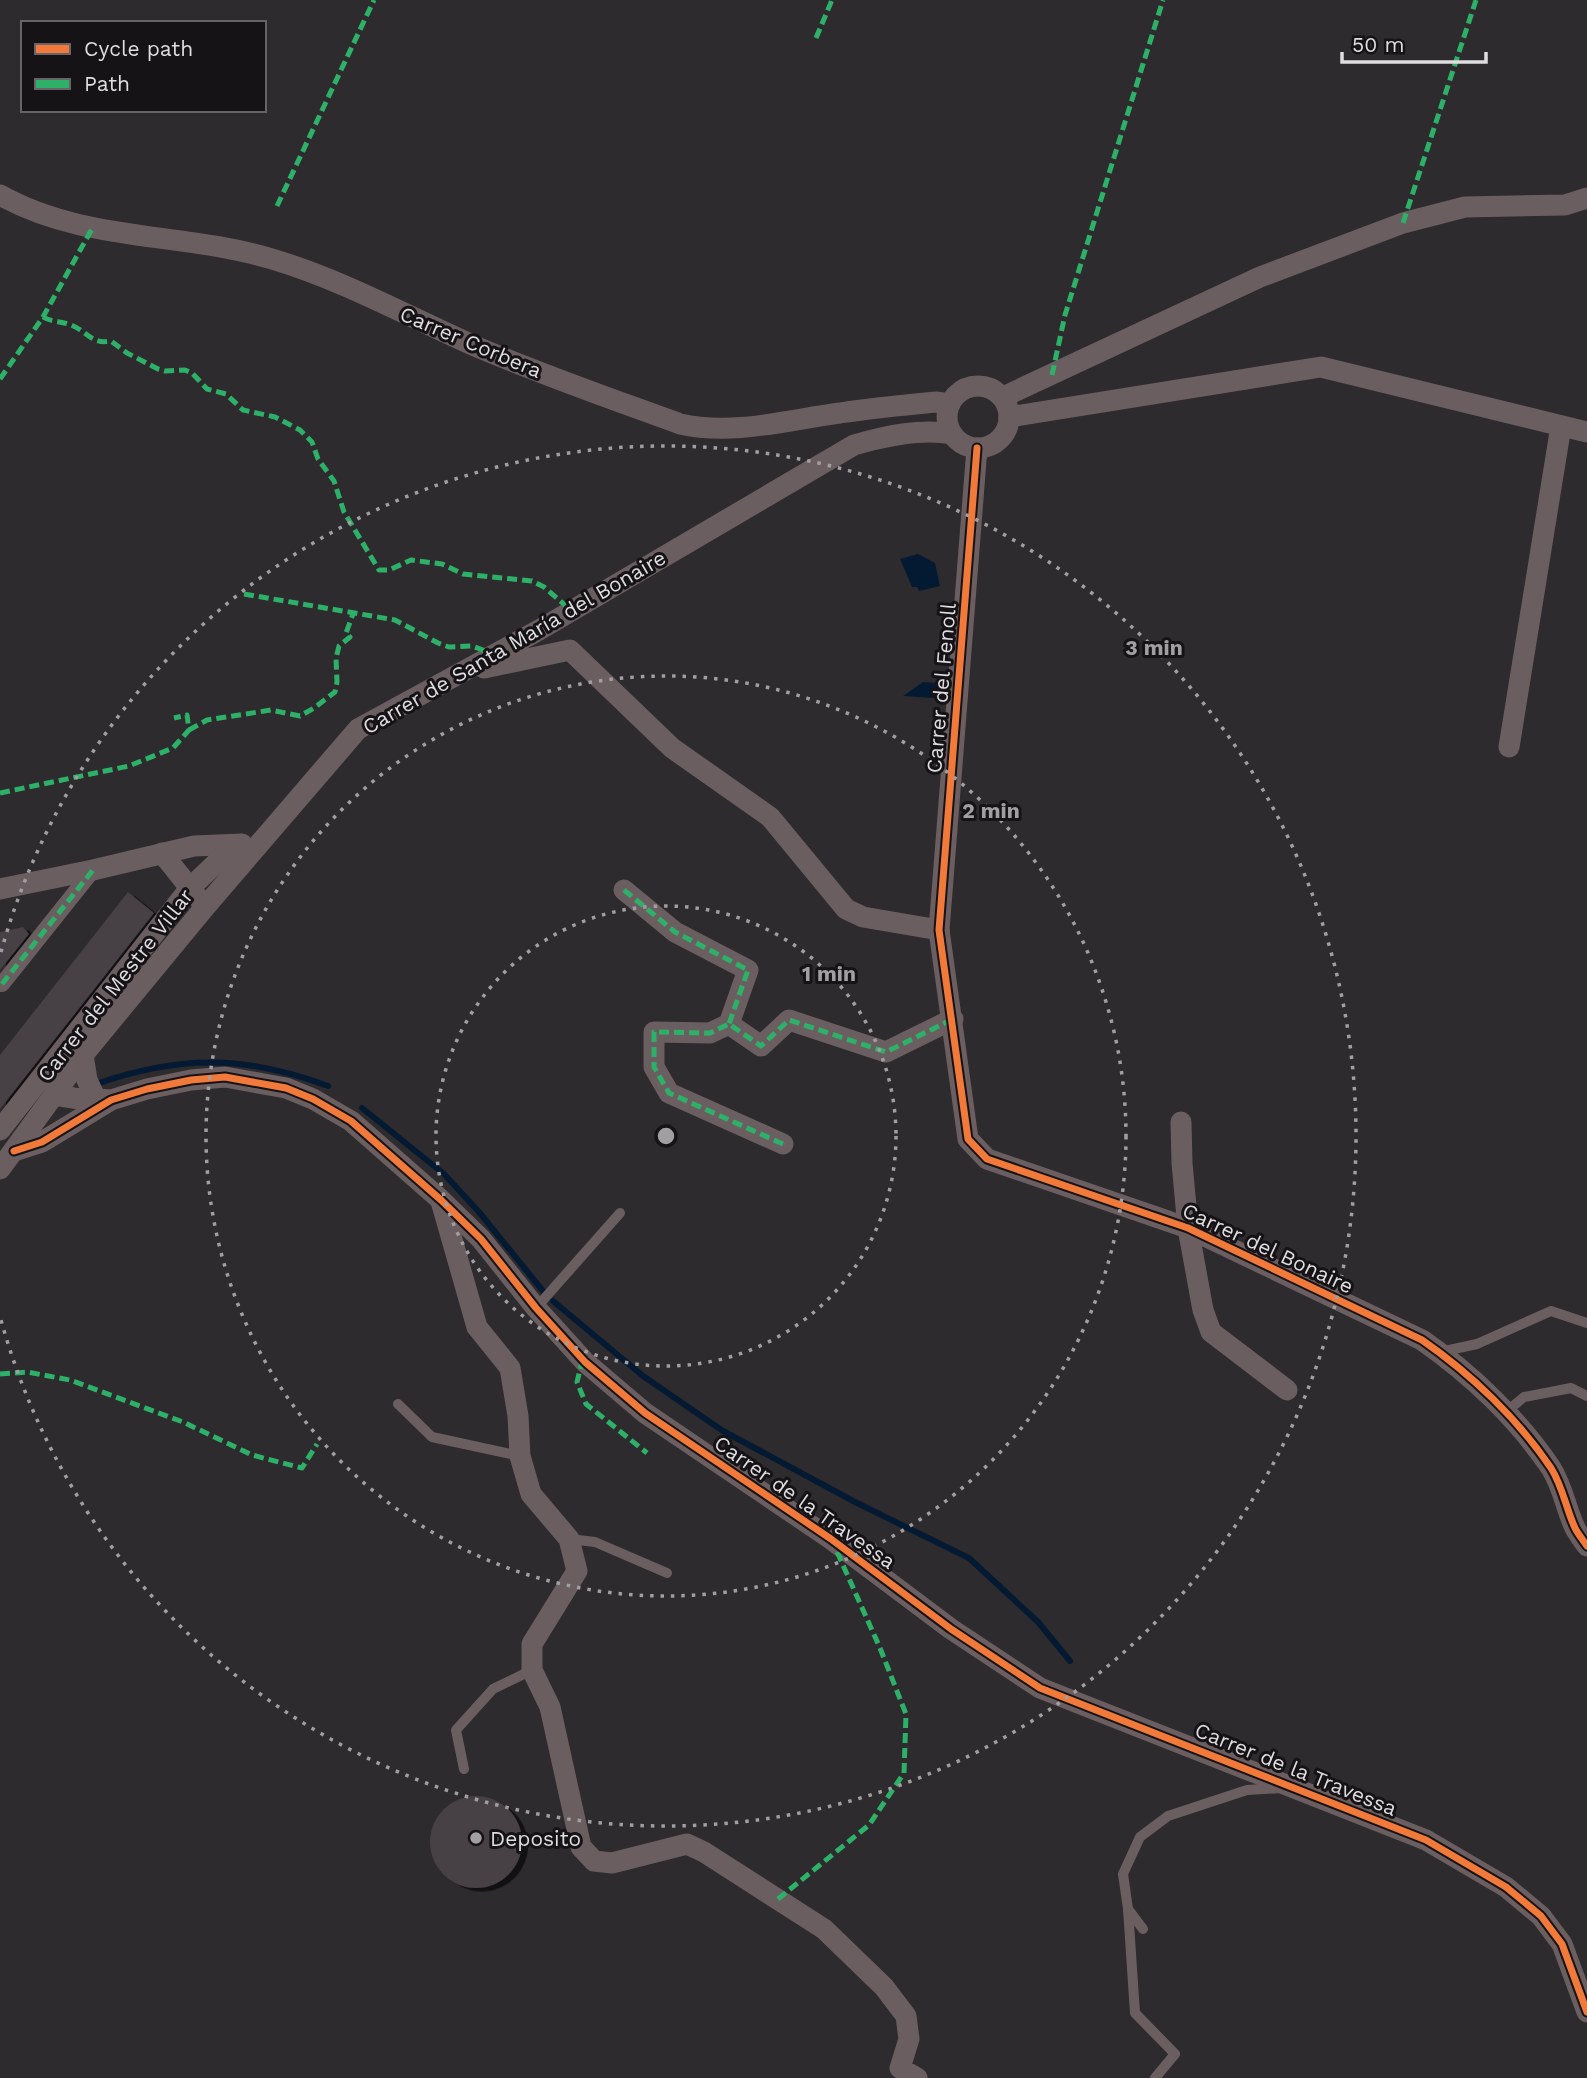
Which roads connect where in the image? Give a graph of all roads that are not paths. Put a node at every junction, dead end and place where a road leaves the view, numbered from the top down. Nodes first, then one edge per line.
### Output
1 (0, 195) edge
2 (1587, 198) edge
3 (950, 404) junction
4 (1006, 407) junction
5 (1561, 426) junction
6 (1587, 432) edge
7 (952, 434) junction
8 (977, 448) junction
9 (455, 674) junction
10 (1509, 747) dead end
11 (261, 842) junction
12 (235, 845) junction
13 (162, 853) junction
14 (93, 870) junction
15 (190, 888) junction
16 (0, 889) edge
17 (624, 890) dead end
18 (205, 906) junction
19 (939, 930) junction
20 (1, 984) edge
21 (953, 1019) junction
22 (729, 1024) junction
23 (83, 1055) junction
24 (52, 1099) junction
25 (104, 1100) junction
26 (77, 1119) junction
27 (1181, 1122) dead end
28 (0, 1130) edge
29 (783, 1144) dead end
30 (14, 1151) junction
31 (0, 1169) edge
32 (441, 1200) junction
33 (620, 1213) dead end
34 (1188, 1228) junction
35 (536, 1308) junction
36 (1587, 1323) edge
37 (1440, 1352) junction
38 (1287, 1390) dead end
39 (1587, 1396) edge
40 (398, 1404) dead end
41 (1506, 1412) junction
42 (520, 1456) junction
43 (569, 1539) junction
44 (1587, 1546) edge
45 (667, 1573) dead end
46 (532, 1670) junction
47 (464, 1769) dead end
48 (1295, 1788) junction
49 (1128, 1909) junction
50 (1143, 1929) dead end
51 (1587, 2012) edge
52 (917, 2078) edge
53 (1155, 2078) edge

1 - 3 street, Carrer Corbera
2 - 4 street
3 - 4 street
3 - 7 street
4 - 5 street
4 - 8 street
5 - 6 street
5 - 10 street
7 - 8 street
7 - 9 street, Carrer de Santa María del Bonaire
8 - 19 street, Carrer del Fenoll
9 - 11 street, Carrer de Santa María del Bonaire
9 - 19 street
11 - 12 street
11 - 18 street, Carrer de Santa María del Bonaire
12 - 13 street
12 - 15 street, Carrer del Mestre Villar
13 - 14 street
13 - 15 street
14 - 16 street
14 - 20 street
15 - 18 street
15 - 28 street, Carrer del Mestre Villar
17 - 22 street
18 - 23 street, Carrer de Santa María del Bonaire
19 - 21 street, Carrer del Bonaire
21 - 22 street
21 - 34 street, Carrer del Bonaire
22 - 29 street
23 - 24 street, Carrer de Santa María del Bonaire
23 - 25 street
24 - 25 street, Carrer de la Travessa
24 - 26 street
24 - 30 street, Carrer de Santa María del Bonaire
25 - 26 street, Carrer de la Travessa
25 - 32 street, Carrer de la Travessa
26 - 30 street, Carrer de la Travessa
27 - 34 street
30 - 31 street, Carrer de Santa María del Bonaire
32 - 35 street, Carrer de la Travessa
32 - 42 street
33 - 35 lane
34 - 37 street, Carrer del Bonaire
34 - 38 street
35 - 48 street, Carrer de la Travessa
36 - 37 lane
37 - 41 street, Carrer del Bonaire
39 - 41 lane
40 - 42 lane
41 - 44 street, Carrer del Bonaire
42 - 43 street
43 - 45 lane
43 - 46 street
46 - 47 lane
46 - 52 street
48 - 49 lane
48 - 51 street, Carrer de la Travessa
49 - 50 lane
49 - 53 lane

